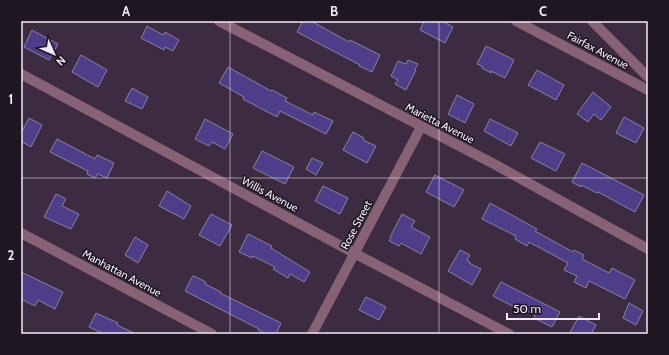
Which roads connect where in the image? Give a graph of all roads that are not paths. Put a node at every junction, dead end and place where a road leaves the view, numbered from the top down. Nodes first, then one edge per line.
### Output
1 (219, 21) edge
2 (516, 21) edge
3 (592, 21) edge
4 (21, 74) edge
5 (648, 77) edge
6 (648, 90) edge
7 (421, 127) junction
8 (21, 233) edge
9 (648, 249) edge
10 (354, 253) junction
11 (212, 334) edge
12 (312, 334) edge
13 (509, 334) edge

1 - 7 street, Marietta Avenue
2 - 6 street, Fairfax Avenue
3 - 5 street
4 - 10 street, Willis Avenue
7 - 9 street, Marietta Avenue
7 - 10 street, Rose Street
8 - 11 street, Manhattan Avenue
10 - 12 street, Rose Street
10 - 13 street, Willis Avenue

